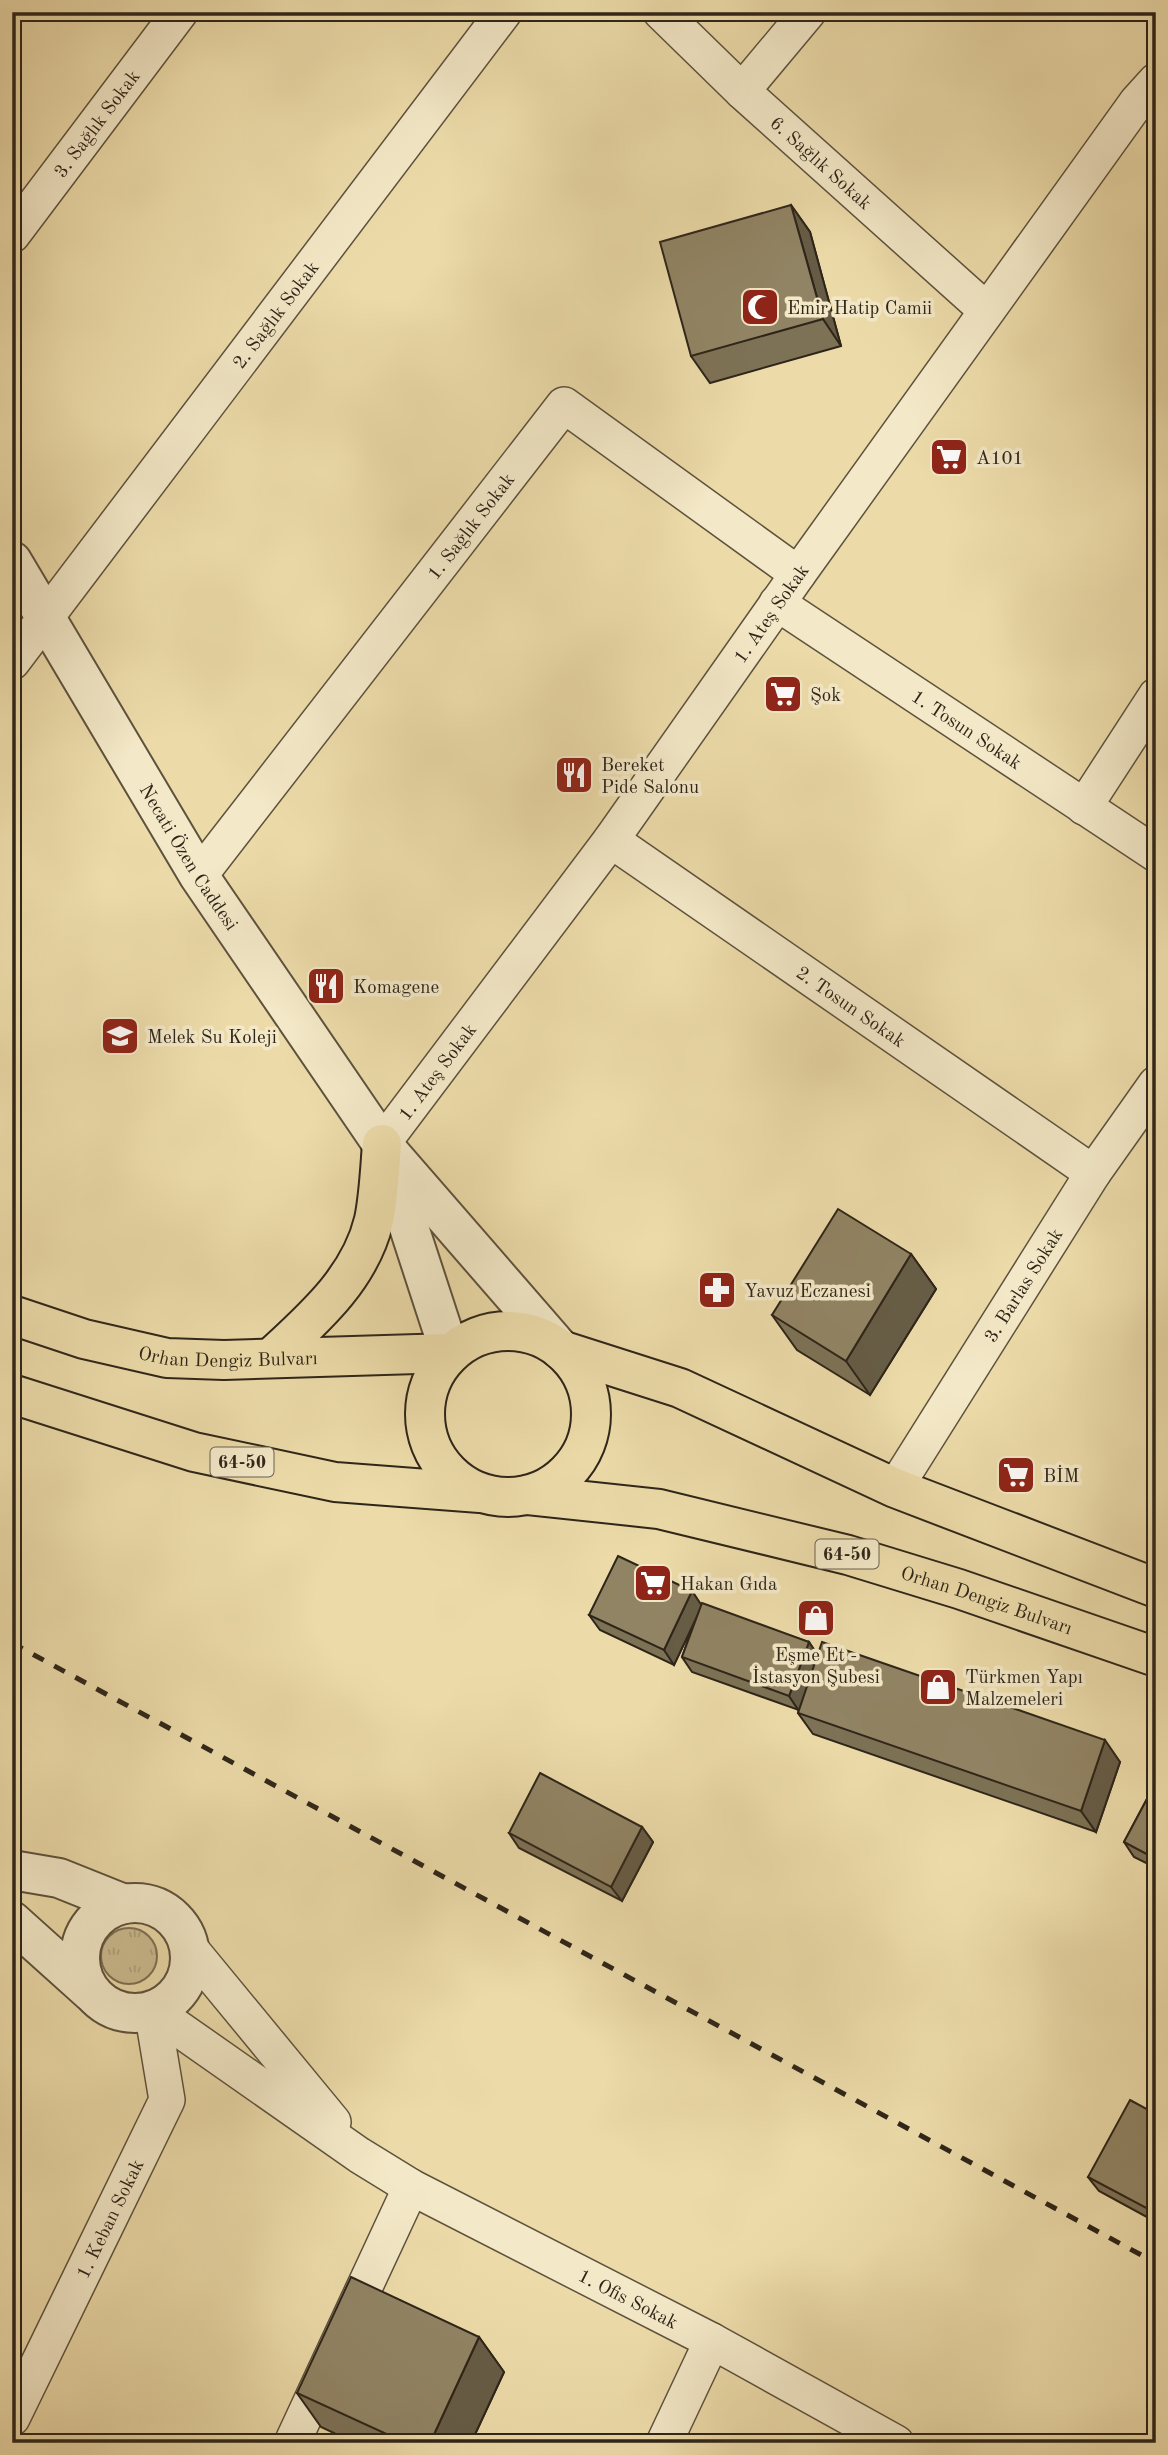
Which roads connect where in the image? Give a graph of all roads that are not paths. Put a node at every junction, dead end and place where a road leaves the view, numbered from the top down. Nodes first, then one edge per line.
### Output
1 (180, 12) edge
2 (504, 12) edge
3 (661, 12) edge
4 (808, 12) edge
5 (742, 91) junction
6 (1150, 99) edge
7 (12, 235) edge
8 (986, 310) junction
9 (12, 561) edge
10 (797, 574) junction
11 (777, 603) junction
12 (46, 618) junction
13 (12, 662) edge
14 (1156, 696) edge
15 (1084, 807) junction
16 (611, 840) junction
17 (1156, 854) edge
18 (199, 876) junction
19 (1156, 1084) edge
20 (382, 1144) junction
21 (1093, 1173) junction
22 (12, 1315) edge
23 (561, 1350) junction
24 (450, 1353) junction
25 (271, 1359) junction
26 (12, 1394) edge
27 (895, 1488) junction
28 (480, 1493) junction
29 (528, 1495) junction
30 (1156, 1588) edge
31 (1156, 1657) edge
32 (12, 1870) edge
33 (124, 1904) junction
34 (12, 1921) edge
35 (188, 1946) junction
36 (95, 1996) junction
37 (152, 2010) junction
38 (359, 2155) junction
39 (411, 2187) junction
40 (712, 2341) junction
41 (12, 2418) edge
42 (292, 2443) edge
43 (664, 2443) edge
44 (896, 2443) edge

1 - 7 street, 3. Sağlık Sokak
2 - 12 street, 2. Sağlık Sokak
3 - 5 street, 6. Sağlık Sokak
4 - 5 street
5 - 8 street, 6. Sağlık Sokak
6 - 8 street, 1. Ateş Sokak
8 - 10 street, 1. Ateş Sokak
9 - 12 street, Necati Özen Caddesi
10 - 11 street, 1. Ateş Sokak
10 - 18 street, 1. Sağlık Sokak
11 - 15 street, 1. Tosun Sokak
11 - 16 street, 1. Ateş Sokak
12 - 13 street, 2. Sağlık Sokak
12 - 18 street, Necati Özen Caddesi
14 - 15 street
15 - 17 street, 1. Tosun Sokak
16 - 20 street, 1. Ateş Sokak
16 - 21 street, 2. Tosun Sokak
18 - 20 street, Necati Özen Caddesi
19 - 21 street, 3. Barlas Sokak
20 - 23 street
20 - 24 street
20 - 25 main road
21 - 27 street, 3. Barlas Sokak
22 - 25 main road, Orhan Dengiz Bulvarı / 64-50
23 - 24 main road, Orhan Dengiz Bulvarı / 64-50
23 - 27 main road, Orhan Dengiz Bulvarı / 64-50
23 - 29 main road, Orhan Dengiz Bulvarı / 64-50
24 - 25 main road, Orhan Dengiz Bulvarı / 64-50
24 - 28 main road, Orhan Dengiz Bulvarı / 64-50
26 - 28 main road, Orhan Dengiz Bulvarı / 64-50
27 - 30 main road, Orhan Dengiz Bulvarı / 64-50
28 - 29 main road, Orhan Dengiz Bulvarı / 64-50
29 - 31 main road, Orhan Dengiz Bulvarı / 64-50
32 - 33 street
33 - 35 street
33 - 36 street
34 - 36 street
35 - 37 street
35 - 38 street
36 - 37 street
37 - 38 street, 1. Ofis Sokak
37 - 41 street, 1. Keban Sokak
38 - 39 street, 1. Ofis Sokak
39 - 40 street, 1. Ofis Sokak
39 - 42 street
40 - 43 street
40 - 44 street, 1. Ofis Sokak

